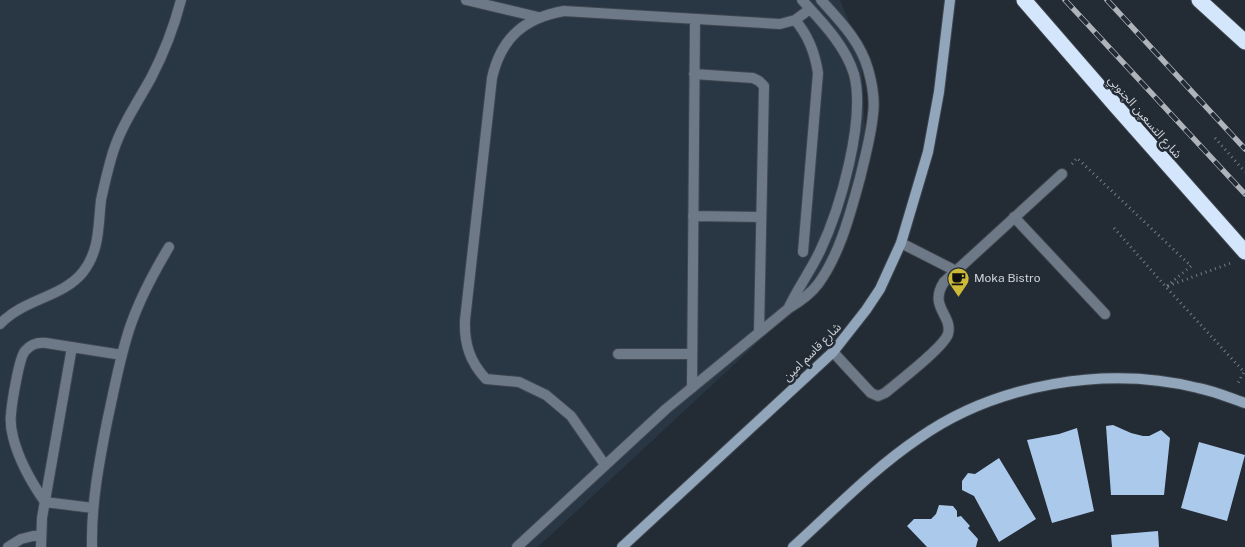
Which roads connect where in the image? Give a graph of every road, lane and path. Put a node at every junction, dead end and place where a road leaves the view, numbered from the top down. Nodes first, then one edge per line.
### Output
1 (180, 0) edge
2 (466, 0) edge
3 (802, 0) edge
4 (821, 0) edge
5 (950, 0) edge
6 (1024, 0) edge
7 (1199, 0) edge
8 (810, 10) junction
9 (538, 17) junction
10 (694, 19) junction
11 (795, 20) junction
12 (1245, 42) edge
13 (694, 74) junction
14 (1215, 138) dead end
15 (1245, 172) edge
16 (1062, 174) joint
17 (693, 216) junction
18 (761, 217) junction
19 (1014, 217) junction
20 (1114, 228) dead end
21 (901, 243) junction
22 (169, 247) dead end
23 (803, 252) dead end
24 (1241, 256) edge
25 (956, 271) junction
26 (1166, 287) junction
27 (789, 308) junction
28 (1105, 314) dead end
29 (0, 324) edge
30 (759, 332) junction
31 (72, 347) junction
32 (833, 352) junction
33 (618, 354) dead end
34 (692, 354) junction
35 (122, 355) junction
36 (692, 388) junction
37 (1229, 398) junction
38 (1245, 403) edge
39 (605, 466) junction
40 (45, 502) junction
41 (93, 508) junction
42 (41, 534) junction
43 (8, 547) edge
44 (42, 547) edge
45 (92, 547) edge
46 (517, 547) edge
47 (622, 547) edge
48 (793, 547) edge

1 - 29 street
2 - 9 street
3 - 8 street
4 - 27 street
5 - 21 main road, شارع قاسم امين
6 - 24 highway, شارع التسعين الجنوبي
7 - 12 highway
8 - 11 street
8 - 27 street
9 - 10 street
9 - 39 street
10 - 11 street
10 - 13 street
11 - 23 street
13 - 17 street
13 - 18 street
14 - 15 path
16 - 19 street
16 - 26 path
17 - 18 street
17 - 34 street
18 - 30 street
19 - 25 street
19 - 28 street
20 - 26 path
21 - 25 street
21 - 32 main road, شارع قاسم امين
22 - 35 street
24 - 26 path
25 - 32 street
26 - 37 path
27 - 30 street
30 - 36 street
31 - 35 street
31 - 40 street
31 - 40 street
32 - 47 main road, شارع قاسم امين
33 - 34 street
34 - 36 street
35 - 41 street
36 - 39 street
37 - 38 main road
37 - 48 main road
39 - 46 street
40 - 41 street
40 - 42 street
41 - 45 street
42 - 43 street
42 - 44 street

